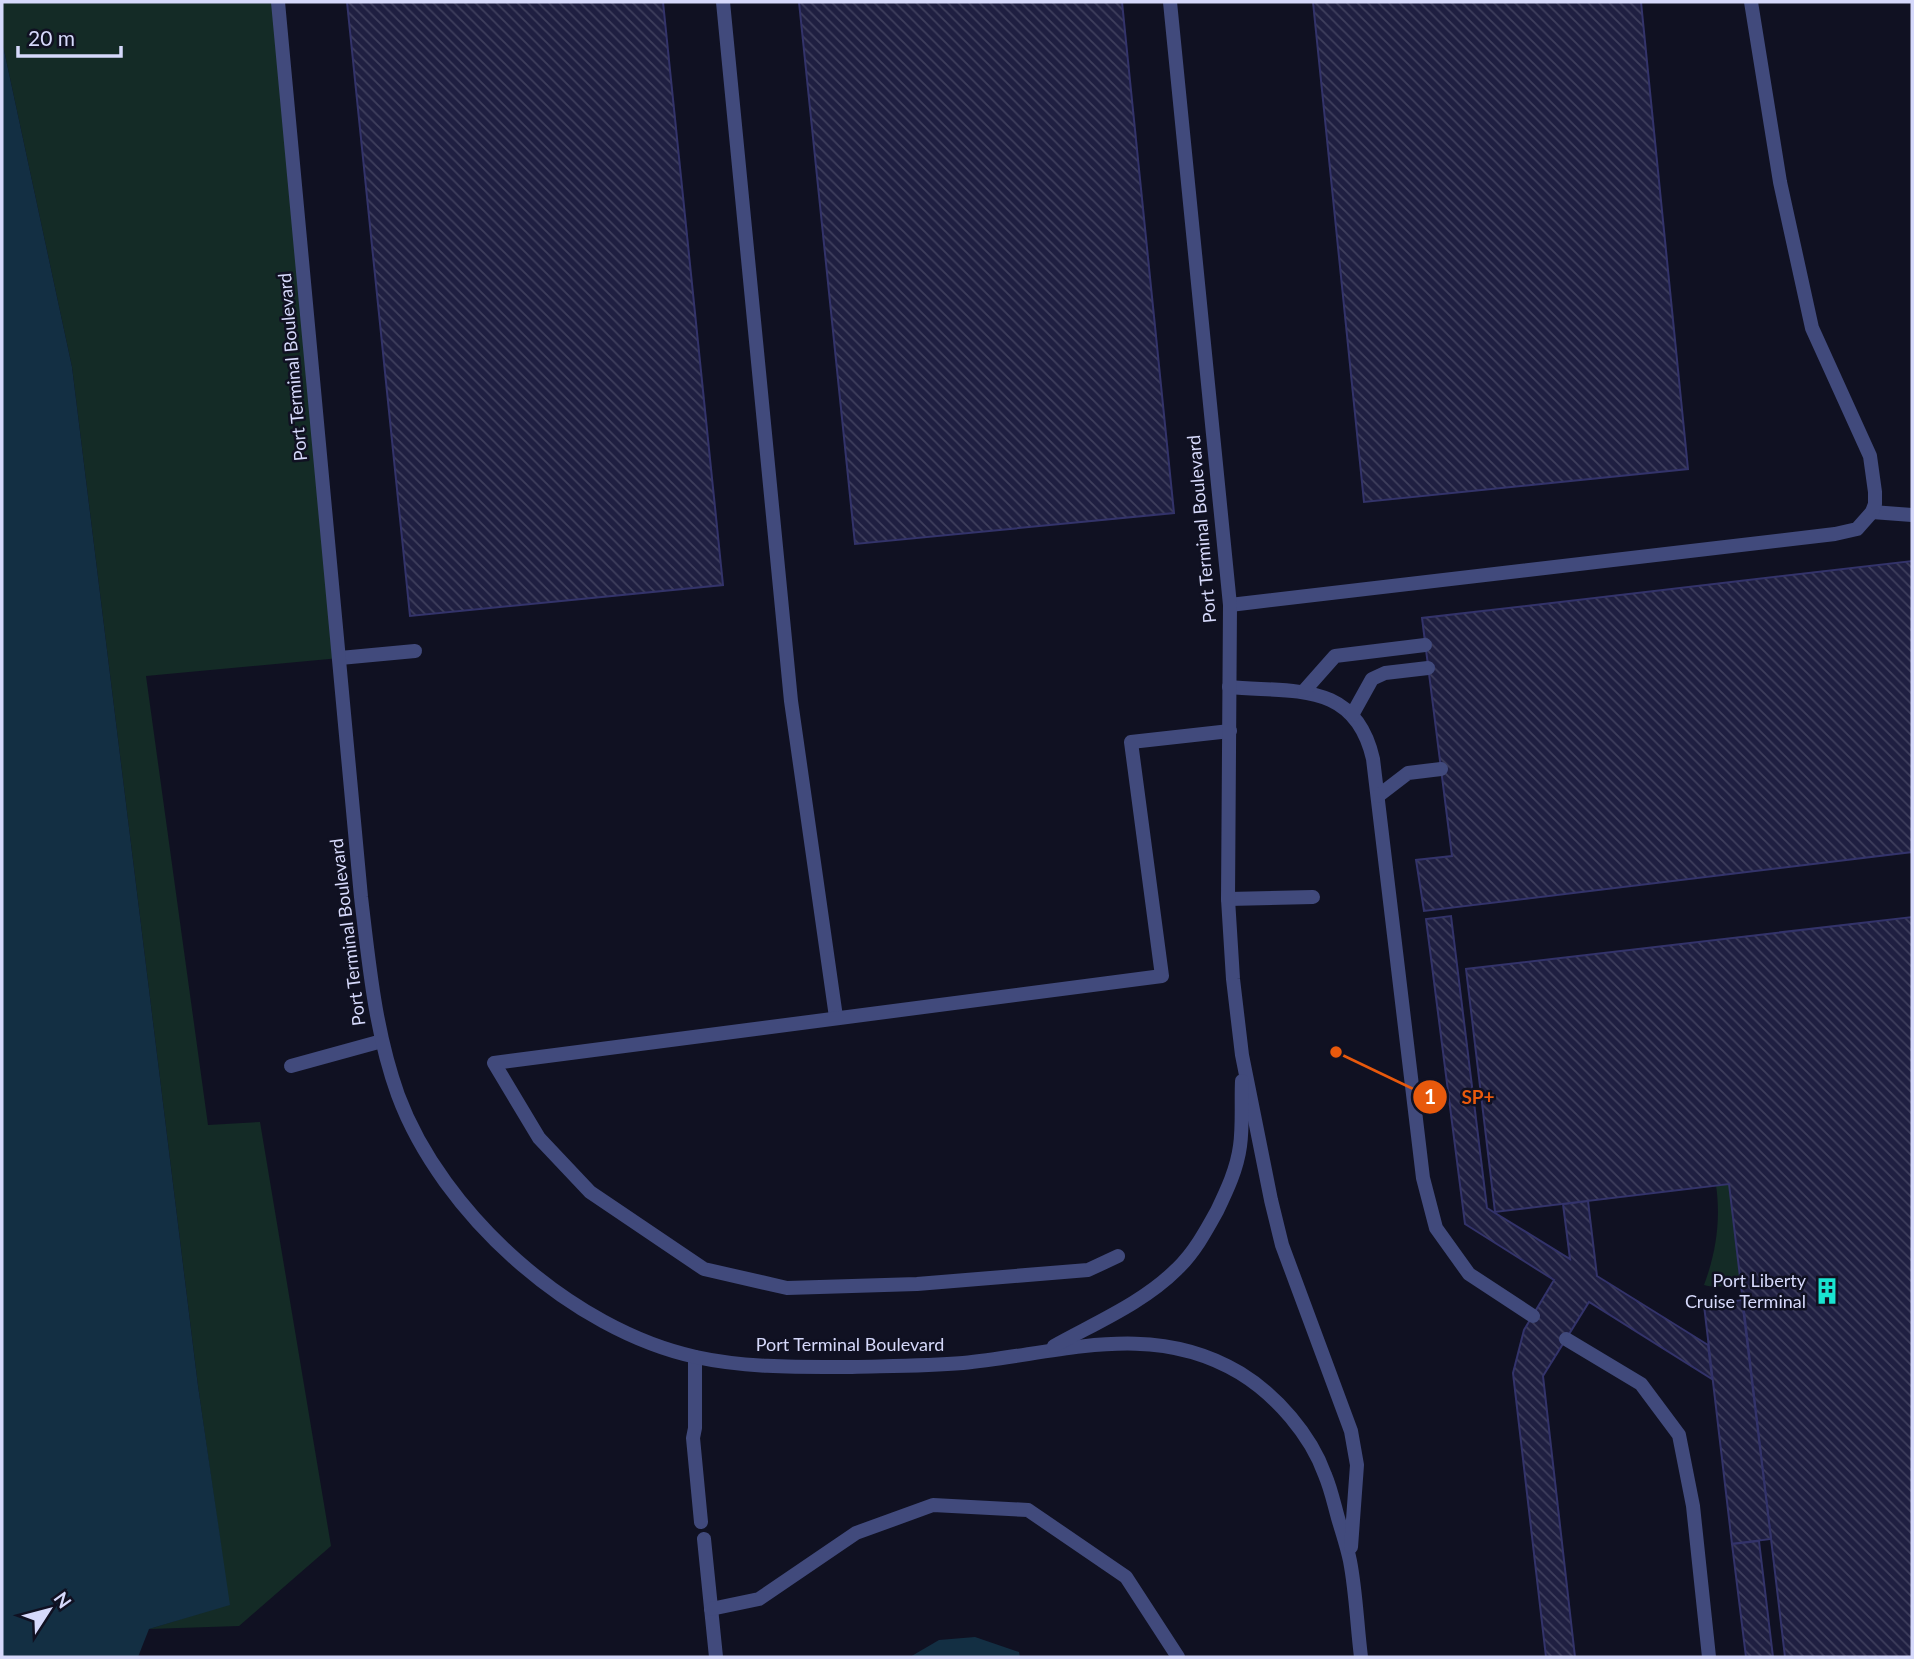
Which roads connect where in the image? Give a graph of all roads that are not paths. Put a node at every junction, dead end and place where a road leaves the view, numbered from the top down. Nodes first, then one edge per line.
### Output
1 (278, 2) edge
2 (723, 2) edge
3 (1170, 2) edge
4 (1751, 2) edge
5 (1872, 512) junction
6 (1912, 515) edge
7 (1230, 605) junction
8 (1425, 645) dead end
9 (415, 651) dead end
10 (340, 658) junction
11 (1428, 668) dead end
12 (1230, 687) junction
13 (1304, 691) junction
14 (1352, 715) junction
15 (1230, 731) junction
16 (1441, 769) dead end
17 (1378, 796) junction
18 (1313, 897) dead end
19 (1228, 898) junction
20 (836, 1017) junction
21 (382, 1041) junction
22 (1242, 1055) junction
23 (292, 1066) dead end
24 (1118, 1256) dead end
25 (1533, 1316) dead end
26 (1566, 1339) dead end
27 (1046, 1350) junction
28 (695, 1357) junction
29 (701, 1522) dead end
30 (704, 1539) dead end
31 (1350, 1559) junction
32 (711, 1609) junction
33 (716, 1657) edge
34 (1178, 1657) edge
35 (1361, 1657) edge
36 (1709, 1657) edge

1 - 10 street, Port Terminal Boulevard
2 - 20 street
3 - 7 street, Port Terminal Boulevard
4 - 5 street
5 - 6 street
5 - 7 street
7 - 12 street, Port Terminal Boulevard
8 - 13 street
9 - 10 street
10 - 21 street, Port Terminal Boulevard
11 - 14 street
12 - 13 street
12 - 15 street, Port Terminal Boulevard
13 - 14 street
14 - 17 street
15 - 19 street, Port Terminal Boulevard
15 - 20 street
16 - 17 street
17 - 25 street
18 - 19 street
19 - 22 street, Port Terminal Boulevard
20 - 24 street
21 - 23 street
21 - 28 street, Port Terminal Boulevard
22 - 27 street, Port Terminal Boulevard
22 - 31 street, Port Terminal Boulevard
26 - 36 street
27 - 28 street, Port Terminal Boulevard
27 - 31 street, Port Terminal Boulevard
28 - 29 street
30 - 32 street
31 - 35 street, Port Terminal Boulevard
32 - 33 street
32 - 34 street

